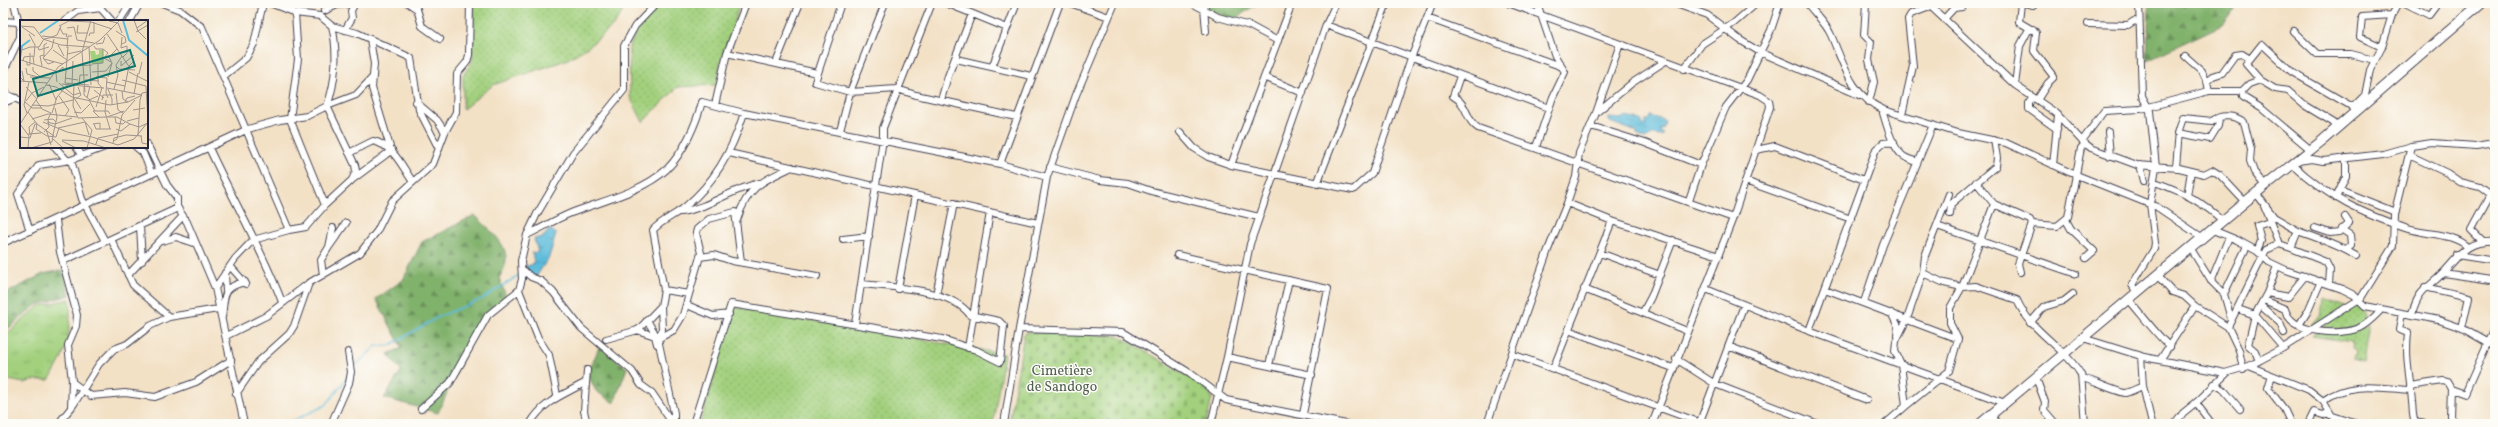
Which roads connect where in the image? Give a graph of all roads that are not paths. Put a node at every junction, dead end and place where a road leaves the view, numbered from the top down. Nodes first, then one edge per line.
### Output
1 (14, 3) edge
2 (96, 3) edge
3 (131, 3) edge
4 (140, 3) edge
5 (162, 3) edge
6 (263, 3) edge
7 (270, 3) edge
8 (325, 3) edge
9 (354, 3) edge
10 (408, 3) edge
11 (470, 3) edge
12 (657, 3) edge
13 (746, 3) edge
14 (800, 3) edge
15 (885, 3) edge
16 (932, 3) edge
17 (946, 3) edge
18 (1017, 3) edge
19 (1060, 3) edge
20 (1070, 3) edge
21 (1115, 3) edge
22 (1192, 3) edge
23 (1292, 3) edge
24 (1336, 3) edge
25 (1387, 3) edge
26 (1433, 3) edge
27 (1508, 3) edge
28 (1537, 3) edge
29 (1673, 3) edge
30 (1757, 3) edge
31 (1780, 3) edge
32 (1807, 3) edge
33 (1866, 3) edge
34 (1962, 3) edge
35 (2021, 3) edge
36 (2025, 3) edge
37 (2035, 3) edge
38 (2139, 3) edge
39 (2399, 3) edge
40 (2405, 3) edge
41 (2438, 3) edge
42 (2481, 3) edge
43 (839, 4) edge
44 (1928, 5) edge
45 (1205, 6) edge
46 (101, 8) junction
47 (324, 11) junction
48 (295, 13) junction
49 (972, 14) junction
50 (1540, 14) junction
51 (2392, 15) junction
52 (1109, 17) junction
53 (1427, 18) junction
54 (1944, 18) junction
55 (324, 19) junction
56 (66, 20) edge
57 (111, 20) edge
58 (120, 20) edge
59 (131, 20) edge
60 (351, 20) junction
61 (3, 21) edge
62 (18, 22) junction
63 (2138, 22) junction
64 (2088, 24) dead end
65 (1326, 25) junction
66 (332, 26) junction
67 (1007, 28) junction
68 (1725, 29) junction
69 (2030, 29) junction
70 (344, 30) junction
71 (20, 31) edge
72 (1206, 31) dead end
73 (2293, 31) dead end
74 (357, 33) junction
75 (370, 39) junction
76 (440, 39) dead end
77 (1278, 41) junction
78 (1370, 42) junction
79 (1620, 44) junction
80 (2382, 47) junction
81 (1760, 52) junction
82 (727, 53) junction
83 (2184, 56) dead end
84 (1411, 58) junction
85 (956, 59) junction
86 (2250, 59) junction
87 (2374, 60) junction
88 (1664, 62) junction
89 (776, 63) junction
90 (1560, 66) junction
91 (992, 67) junction
92 (1684, 69) junction
93 (3, 73) edge
94 (817, 73) junction
95 (224, 76) junction
96 (1031, 76) junction
97 (1460, 76) junction
98 (372, 78) junction
99 (1264, 78) junction
100 (2260, 80) junction
101 (2207, 81) junction
102 (2015, 85) junction
103 (3, 88) edge
104 (897, 89) junction
105 (1740, 90) junction
106 (2209, 91) junction
107 (2242, 91) junction
108 (850, 92) junction
109 (1303, 93) junction
110 (2035, 98) junction
111 (18, 99) edge
112 (942, 100) junction
113 (1866, 100) junction
114 (416, 102) junction
115 (3, 103) edge
116 (715, 105) junction
117 (326, 106) junction
118 (2148, 107) junction
119 (1549, 108) junction
120 (2355, 109) junction
121 (1884, 110) junction
122 (744, 113) junction
123 (1596, 113) junction
124 (1902, 115) junction
125 (2058, 115) junction
126 (1016, 117) junction
127 (2219, 118) junction
128 (290, 119) junction
129 (1933, 125) junction
130 (1591, 126) junction
131 (248, 129) junction
132 (2057, 129) junction
133 (2336, 129) junction
134 (840, 131) junction
135 (445, 132) junction
136 (1180, 132) dead end
137 (2108, 132) dead end
138 (2178, 133) junction
139 (883, 139) junction
140 (1994, 140) junction
141 (1894, 142) junction
142 (2083, 142) junction
143 (2495, 143) edge
144 (148, 146) edge
145 (2411, 146) junction
146 (1536, 147) junction
147 (56, 148) edge
148 (77, 148) edge
149 (102, 148) edge
150 (137, 148) edge
151 (209, 148) junction
152 (391, 149) junction
153 (439, 149) junction
154 (1756, 150) junction
155 (2311, 150) junction
156 (151, 153) junction
157 (348, 153) junction
158 (729, 153) junction
159 (2409, 155) junction
160 (82, 156) junction
161 (2110, 156) junction
162 (144, 157) junction
163 (2346, 158) junction
164 (69, 160) junction
165 (1578, 162) junction
166 (1917, 162) junction
167 (2295, 162) junction
168 (1000, 164) junction
169 (1232, 165) junction
170 (1701, 165) junction
171 (2053, 165) junction
172 (2140, 165) junction
173 (792, 167) junction
174 (1050, 167) junction
175 (2156, 167) junction
176 (2176, 168) junction
177 (160, 171) junction
178 (2191, 171) junction
179 (152, 174) junction
180 (1276, 174) junction
181 (2076, 175) junction
182 (1047, 177) junction
183 (352, 180) junction
184 (1864, 180) junction
185 (1746, 181) junction
186 (2144, 181) dead end
187 (413, 182) junction
188 (1976, 182) junction
189 (2155, 182) junction
190 (760, 183) junction
191 (1317, 184) junction
192 (876, 185) junction
193 (2266, 186) junction
194 (2340, 190) junction
195 (2256, 193) junction
196 (915, 194) junction
197 (1949, 194) dead end
198 (2187, 196) junction
199 (2493, 196) edge
200 (2336, 198) junction
201 (1689, 201) junction
202 (2245, 202) junction
203 (954, 203) junction
204 (1567, 203) junction
205 (1994, 204) junction
206 (2150, 204) junction
207 (2263, 204) junction
208 (85, 205) junction
209 (325, 205) junction
210 (178, 208) junction
211 (677, 212) junction
212 (990, 212) junction
213 (2395, 212) junction
214 (1950, 214) dead end
215 (183, 216) junction
216 (1259, 217) junction
217 (2345, 217) dead end
218 (1733, 218) junction
219 (1851, 219) junction
220 (56, 220) junction
221 (2066, 220) junction
222 (1612, 221) junction
223 (2223, 221) junction
224 (187, 222) junction
225 (736, 222) junction
226 (2269, 222) junction
227 (346, 223) dead end
228 (1038, 223) junction
229 (2394, 223) junction
230 (176, 224) junction
231 (2032, 224) junction
232 (140, 226) junction
233 (1937, 226) junction
234 (333, 228) dead end
235 (2315, 228) dead end
236 (2342, 229) junction
237 (289, 230) junction
238 (2213, 230) junction
239 (30, 231) junction
240 (2298, 231) junction
241 (527, 235) junction
242 (869, 236) junction
243 (2229, 237) junction
244 (2203, 238) junction
245 (844, 239) dead end
246 (108, 240) junction
247 (253, 240) junction
248 (1673, 240) junction
249 (1980, 240) junction
250 (162, 241) junction
251 (2482, 241) junction
252 (2495, 242) edge
253 (3, 243) edge
254 (194, 243) junction
255 (2279, 244) junction
256 (2247, 246) junction
257 (329, 247) junction
258 (2291, 248) junction
259 (2468, 248) junction
260 (2191, 249) junction
261 (2346, 250) junction
262 (2257, 251) junction
263 (1600, 253) junction
264 (1177, 255) dead end
265 (2021, 255) junction
266 (2457, 255) junction
267 (1719, 256) junction
268 (2263, 256) junction
269 (2356, 256) dead end
270 (700, 257) junction
271 (2086, 258) dead end
272 (63, 261) junction
273 (142, 261) junction
274 (2495, 261) edge
275 (741, 262) junction
276 (230, 266) junction
277 (2277, 266) junction
278 (522, 270) junction
279 (1244, 270) junction
280 (2020, 272) dead end
281 (225, 273) junction
282 (1923, 273) junction
283 (2443, 273) junction
284 (2076, 274) dead end
285 (128, 275) junction
286 (322, 275) junction
287 (1660, 275) junction
288 (817, 276) dead end
289 (2158, 276) junction
290 (2305, 276) junction
291 (1289, 280) junction
292 (2211, 280) junction
293 (2491, 280) dead end
294 (2321, 281) junction
295 (309, 283) junction
296 (862, 284) junction
297 (2329, 284) junction
298 (1962, 287) junction
299 (2425, 287) junction
300 (214, 288) junction
301 (898, 289) junction
302 (1584, 289) junction
303 (1706, 289) junction
304 (1825, 289) junction
305 (519, 290) junction
306 (664, 290) junction
307 (226, 291) junction
308 (2137, 293) junction
309 (2267, 293) junction
310 (689, 294) junction
311 (2073, 294) dead end
312 (2224, 294) junction
313 (936, 295) junction
314 (2288, 297) junction
315 (2129, 300) junction
316 (2264, 300) junction
317 (2357, 300) junction
318 (282, 302) junction
319 (1864, 302) junction
320 (687, 305) junction
321 (1744, 305) junction
322 (661, 306) junction
323 (2195, 306) junction
324 (2261, 306) junction
325 (218, 309) junction
326 (2238, 309) junction
327 (2285, 309) junction
328 (2381, 310) junction
329 (1643, 312) junction
330 (1891, 312) junction
331 (2402, 313) junction
332 (2412, 313) junction
333 (728, 314) junction
334 (2255, 315) junction
335 (169, 317) junction
336 (974, 317) junction
337 (1907, 319) junction
338 (221, 320) junction
339 (647, 320) junction
340 (2232, 320) junction
341 (2030, 323) junction
342 (855, 324) junction
343 (2298, 325) junction
344 (2495, 326) edge
345 (2228, 327) junction
346 (2462, 328) junction
347 (1019, 329) junction
348 (637, 330) junction
349 (1568, 330) junction
350 (1687, 331) junction
351 (1809, 331) junction
352 (2310, 331) junction
353 (2284, 333) dead end
354 (226, 336) junction
355 (657, 338) junction
356 (2083, 338) junction
357 (606, 339) dead end
358 (1958, 339) junction
359 (1896, 341) junction
360 (2486, 343) junction
361 (2248, 345) junction
362 (1728, 346) junction
363 (2170, 347) junction
364 (968, 348) junction
365 (2283, 348) junction
366 (2495, 348) edge
367 (2239, 350) junction
368 (348, 352) dead end
369 (1512, 354) junction
370 (2065, 354) junction
371 (2141, 356) junction
372 (1227, 357) junction
373 (1676, 359) junction
374 (231, 360) junction
375 (2160, 360) junction
376 (2259, 361) junction
377 (1901, 364) junction
378 (1270, 365) junction
379 (1673, 368) junction
380 (2246, 368) junction
381 (1553, 369) junction
382 (587, 370) dead end
383 (2226, 373) junction
384 (2081, 374) junction
385 (1312, 375) junction
386 (2272, 375) junction
387 (2036, 378) junction
388 (1940, 379) junction
389 (72, 382) junction
390 (586, 382) junction
391 (1715, 384) junction
392 (2214, 384) junction
393 (2143, 386) junction
394 (2410, 388) junction
395 (82, 390) junction
396 (2451, 390) junction
397 (236, 394) junction
398 (1218, 394) junction
399 (557, 395) junction
400 (1867, 400) dead end
401 (2323, 401) junction
402 (2005, 403) junction
403 (2196, 403) junction
404 (1906, 406) junction
405 (1659, 407) junction
406 (70, 408) junction
407 (421, 409) dead end
408 (2240, 409) dead end
409 (1303, 414) junction
410 (1993, 414) junction
411 (2329, 414) junction
412 (1701, 423) edge
413 (58, 424) edge
414 (244, 424) edge
415 (331, 424) edge
416 (530, 424) edge
417 (587, 424) edge
418 (674, 424) edge
419 (692, 424) edge
420 (1004, 424) edge
421 (1211, 424) edge
422 (1346, 424) edge
423 (1487, 424) edge
424 (1652, 424) edge
425 (1818, 424) edge
426 (1885, 424) edge
427 (1980, 424) edge
428 (1996, 424) edge
429 (2056, 424) edge
430 (2086, 424) edge
431 (2152, 424) edge
432 (2175, 424) edge
433 (2212, 424) edge
434 (2291, 424) edge
435 (2308, 424) edge
436 (2337, 424) edge
437 (2357, 424) edge
438 (2415, 424) edge
439 (2432, 424) edge
440 (2455, 424) edge

1 - 62 street
2 - 46 street
3 - 58 street
4 - 59 street
5 - 95 street
6 - 95 street
7 - 48 street
8 - 47 street
9 - 47 street
9 - 60 street
10 - 76 street
11 - 135 street
12 - 241 street
13 - 82 street
14 - 89 street
15 - 108 street
16 - 104 street
17 - 49 street
18 - 67 street
19 - 96 street
20 - 52 street
21 - 52 street
22 - 45 street
23 - 77 street
24 - 65 street
25 - 78 street
26 - 53 street
27 - 50 street
28 - 50 street
29 - 68 street
30 - 68 street
31 - 81 street
32 - 113 street
33 - 113 street
34 - 54 street
35 - 69 street
36 - 37 street
38 - 63 street
39 - 51 street
40 - 41 street
42 - 120 street
43 - 94 street
44 - 54 street
44 - 124 street
45 - 72 street
45 - 77 street
46 - 56 street
46 - 57 street
47 - 55 street
48 - 55 street
48 - 128 street
49 - 67 street
49 - 85 street
50 - 79 street
50 - 90 street
51 - 80 street
51 - 80 street
52 - 174 street
53 - 84 street
53 - 90 street
54 - 102 street
55 - 66 street
60 - 70 street
60 - 74 street
61 - 62 street
62 - 71 street
63 - 64 street
63 - 118 street
65 - 78 street
65 - 109 street
66 - 70 street
66 - 117 street
67 - 91 street
68 - 81 street
68 - 92 street
69 - 102 street
69 - 110 street
70 - 74 street
71 - 93 street
73 - 87 street
74 - 75 street
75 - 98 street
75 - 114 street
77 - 99 street
78 - 84 street
78 - 191 street
79 - 88 street
79 - 123 street
80 - 87 street
81 - 105 street
81 - 113 street
82 - 89 street
82 - 116 street
83 - 101 street
84 - 97 street
84 - 191 street
85 - 91 street
85 - 112 street
86 - 100 street
86 - 101 street
86 - 120 street
87 - 120 street
88 - 92 street
88 - 123 street
89 - 94 street
90 - 119 street
91 - 96 street
92 - 105 street
94 - 108 street
95 - 131 street
96 - 126 street
97 - 119 street
97 - 146 street
98 - 117 street
98 - 152 street
99 - 109 street
99 - 169 street
100 - 107 street
100 - 133 street
101 - 106 street
102 - 110 street
103 - 111 street
104 - 108 street
104 - 112 street
104 - 139 street
105 - 154 street
105 - 170 street
106 - 107 street
106 - 118 street
107 - 155 street
108 - 134 street
109 - 180 street
110 - 125 street
110 - 132 street
111 - 115 street
112 - 126 street
113 - 121 street
114 - 135 street
114 - 153 street
116 - 122 street
116 - 241 street
117 - 128 street
117 - 157 street
118 - 142 street
118 - 175 street
119 - 146 street
120 - 133 street
121 - 124 street
121 - 141 street
122 - 134 street
122 - 158 street
123 - 130 street
124 - 129 street
125 - 132 street
125 - 142 street
126 - 168 street
127 - 138 street
127 - 138 street
127 - 193 street
128 - 131 street
128 - 209 street
129 - 140 street
129 - 166 street
130 - 165 street
130 - 170 street
131 - 151 street
131 - 237 street
132 - 171 street
133 - 155 street
134 - 139 street
135 - 153 street
136 - 169 street
137 - 161 street
138 - 176 street
139 - 168 street
139 - 192 street
140 - 171 street
140 - 188 street
141 - 166 street
141 - 184 street
142 - 161 street
142 - 181 street
143 - 145 street
144 - 156 street
145 - 159 street
145 - 163 street
146 - 165 street
147 - 164 street
148 - 160 street
149 - 160 street
150 - 162 street
151 - 177 street
151 - 247 street
152 - 157 street
152 - 183 street
152 - 187 street
153 - 187 street
154 - 184 street
154 - 185 street
155 - 167 street
156 - 162 street
156 - 177 street
157 - 183 street
158 - 173 street
158 - 211 street
159 - 199 street
159 - 213 street
160 - 164 street
161 - 172 street
162 - 179 street
163 - 167 street
163 - 194 street
164 - 208 street
164 - 239 street
165 - 201 street
165 - 204 street
166 - 319 street
167 - 193 street
167 - 200 street
168 - 182 street
169 - 180 street
170 - 201 street
171 - 181 street
172 - 175 street
172 - 186 street
173 - 190 street
173 - 192 street
174 - 182 street
174 - 216 street
175 - 176 street
175 - 189 street
176 - 178 street
177 - 179 street
177 - 210 street
178 - 198 street
178 - 202 street
179 - 208 street
180 - 191 street
180 - 216 street
181 - 206 street
181 - 221 street
182 - 228 street
183 - 209 street
184 - 219 street
185 - 218 street
185 - 219 street
187 - 286 street
188 - 205 street
188 - 214 street
189 - 198 street
189 - 206 street
190 - 211 street
190 - 225 street
192 - 196 street
192 - 242 street
193 - 195 street
194 - 200 street
194 - 213 street
195 - 202 street
195 - 207 street
196 - 203 street
196 - 301 street
197 - 233 street
198 - 223 street
199 - 251 street
200 - 229 street
201 - 218 street
202 - 223 street
203 - 212 street
203 - 313 street
204 - 222 street
204 - 369 street
205 - 231 street
205 - 249 street
206 - 244 street
206 - 308 street
207 - 226 street
207 - 240 street
208 - 220 street
208 - 246 street
209 - 237 street
210 - 215 street
210 - 232 street
211 - 306 street
212 - 228 street
212 - 336 street
213 - 229 street
215 - 224 street
215 - 230 street
216 - 279 street
217 - 236 street
218 - 267 street
219 - 304 street
220 - 239 street
220 - 272 street
221 - 231 street
221 - 271 street
222 - 248 street
222 - 263 street
223 - 238 street
224 - 230 street
224 - 254 street
225 - 270 street
225 - 275 street
226 - 255 street
226 - 262 street
227 - 257 street
228 - 347 street
229 - 259 street
229 - 317 street
230 - 250 street
231 - 265 street
232 - 246 street
232 - 273 street
233 - 249 street
233 - 282 street
234 - 257 street
235 - 236 street
236 - 261 street
237 - 247 street
238 - 243 street
238 - 244 street
239 - 253 street
240 - 258 street
240 - 261 street
241 - 278 street
242 - 245 street
242 - 296 street
243 - 256 street
243 - 292 street
244 - 260 street
246 - 272 street
246 - 285 street
247 - 276 street
247 - 318 street
248 - 267 street
248 - 287 street
249 - 265 street
249 - 298 street
250 - 254 street
250 - 273 street
251 - 252 street
251 - 259 street
254 - 300 street
255 - 258 street
255 - 268 street
256 - 262 street
256 - 312 street
257 - 286 street
258 - 297 street
259 - 266 street
260 - 289 street
260 - 292 street
261 - 269 street
262 - 268 street
263 - 287 street
263 - 302 street
264 - 279 street
265 - 280 street
265 - 284 street
266 - 274 street
266 - 283 street
267 - 303 street
268 - 277 street
268 - 326 street
270 - 275 street
270 - 310 street
272 - 389 street
273 - 285 street
275 - 288 street
276 - 281 street
276 - 307 street
277 - 290 street
277 - 309 street
278 - 305 street
278 - 418 street
279 - 291 street
279 - 372 street
281 - 300 street
281 - 307 street
282 - 298 street
282 - 337 street
283 - 293 street
283 - 299 street
285 - 335 street
286 - 295 street
287 - 329 street
289 - 308 street
289 - 323 street
290 - 294 street
290 - 314 street
291 - 378 street
291 - 385 street
292 - 312 street
294 - 297 street
294 - 343 street
295 - 318 street
295 - 397 street
296 - 301 street
296 - 342 street
297 - 317 street
298 - 341 street
298 - 358 street
299 - 332 street
299 - 346 street
300 - 325 street
301 - 313 street
302 - 329 street
302 - 349 street
303 - 321 street
303 - 350 street
304 - 319 street
304 - 351 street
305 - 399 street
305 - 407 street
306 - 310 street
306 - 322 street
307 - 338 street
308 - 315 street
309 - 314 street
309 - 316 street
310 - 320 street
311 - 341 street
312 - 340 street
313 - 336 street
314 - 327 street
315 - 356 street
315 - 363 street
316 - 324 street
316 - 327 street
317 - 328 street
317 - 352 street
318 - 354 street
319 - 330 street
320 - 333 street
320 - 355 street
321 - 351 street
321 - 362 street
322 - 339 street
322 - 355 street
323 - 345 street
323 - 363 street
324 - 334 street
324 - 353 street
325 - 335 street
325 - 338 street
326 - 334 street
326 - 340 street
327 - 343 street
328 - 331 street
328 - 352 street
329 - 350 street
330 - 337 street
330 - 359 street
331 - 332 street
331 - 394 street
332 - 346 street
333 - 342 street
333 - 419 street
334 - 361 street
334 - 365 street
335 - 395 street
336 - 364 street
336 - 364 street
337 - 358 street
337 - 359 street
338 - 354 street
339 - 348 street
339 - 355 street
340 - 345 street
341 - 370 street
342 - 364 street
343 - 352 street
344 - 360 street
345 - 367 street
346 - 360 street
347 - 398 street
347 - 420 street
348 - 355 street
348 - 357 street
349 - 379 street
349 - 381 street
350 - 373 street
351 - 377 street
352 - 365 street
354 - 374 street
355 - 418 street
356 - 370 street
356 - 371 street
358 - 388 street
359 - 377 street
360 - 366 street
360 - 396 street
361 - 367 street
361 - 376 street
362 - 391 street
362 - 400 street
363 - 375 street
365 - 376 street
367 - 380 street
368 - 415 street
369 - 381 street
369 - 423 street
370 - 384 street
370 - 387 street
371 - 375 street
371 - 393 street
372 - 378 street
372 - 398 street
373 - 379 street
373 - 391 street
374 - 395 street
374 - 397 street
375 - 383 street
376 - 380 street
377 - 388 street
377 - 404 street
378 - 385 street
379 - 405 street
380 - 383 street
380 - 386 street
381 - 405 street
382 - 390 street
383 - 392 street
384 - 393 street
384 - 430 street
385 - 409 street
386 - 401 street
386 - 434 street
387 - 402 street
387 - 429 street
388 - 402 street
388 - 404 street
389 - 395 street
389 - 406 street
390 - 399 street
390 - 417 street
391 - 412 street
391 - 425 street
392 - 403 street
392 - 408 street
393 - 431 street
394 - 396 street
394 - 401 street
394 - 438 street
395 - 406 street
396 - 440 street
397 - 414 street
398 - 409 street
398 - 421 street
399 - 416 street
401 - 411 street
402 - 410 street
403 - 432 street
403 - 433 street
404 - 426 street
405 - 412 street
405 - 424 street
406 - 413 street
409 - 422 street
410 - 427 street
410 - 428 street
411 - 435 street
411 - 436 street
411 - 437 street
438 - 439 street

